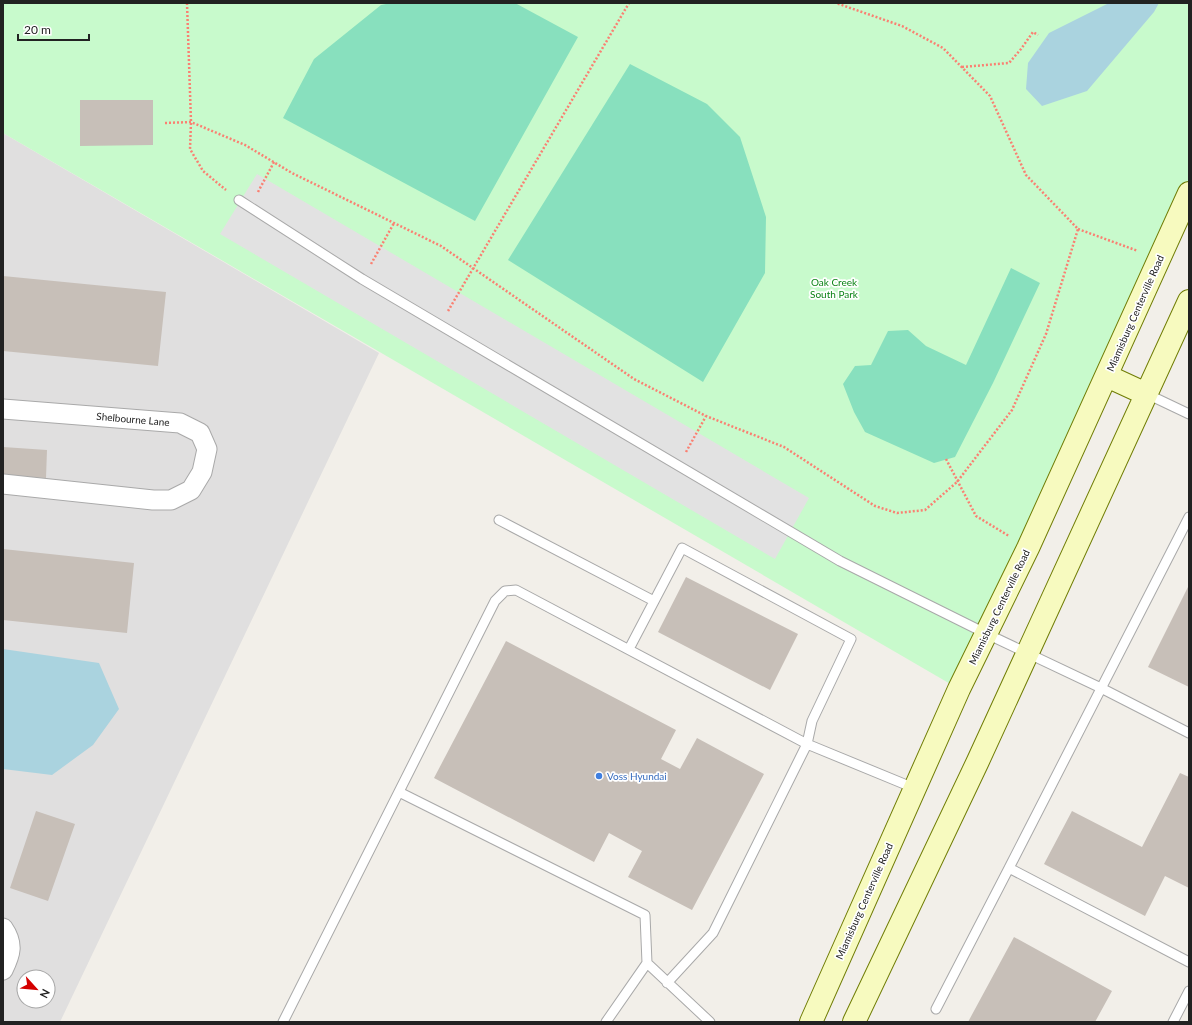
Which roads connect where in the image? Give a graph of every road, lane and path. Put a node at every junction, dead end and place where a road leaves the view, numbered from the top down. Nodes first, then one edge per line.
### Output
1 (187, 3) edge
2 (629, 3) edge
3 (836, 3) edge
4 (1038, 35) dead end
5 (961, 67) junction
6 (191, 122) junction
7 (165, 123) dead end
8 (274, 162) junction
9 (1189, 193) edge
10 (239, 200) joint
11 (250, 208) junction
12 (394, 223) junction
13 (1078, 229) junction
14 (1159, 260) junction
15 (472, 269) junction
16 (362, 279) junction
17 (1189, 301) edge
18 (440, 325) junction
19 (1107, 376) junction
20 (1146, 394) junction
21 (3, 408) edge
22 (1189, 414) edge
23 (706, 416) junction
24 (946, 459) dead end
25 (678, 466) junction
26 (957, 482) junction
27 (3, 484) edge
28 (1189, 517) edge
29 (499, 520) dead end
30 (1028, 548) junction
31 (654, 601) junction
32 (987, 634) junction
33 (629, 649) junction
34 (1027, 653) junction
35 (1101, 688) junction
36 (1189, 732) edge
37 (807, 744) junction
38 (914, 788) junction
39 (399, 792) junction
40 (1009, 868) junction
41 (3, 928) edge
42 (1189, 962) edge
43 (647, 963) junction
44 (3, 970) edge
45 (667, 983) junction
46 (1189, 991) edge
47 (936, 1009) dead end
48 (283, 1022) edge
49 (606, 1022) edge
50 (710, 1022) edge
51 (811, 1022) edge
52 (854, 1022) edge
53 (1173, 1022) edge

1 - 6 path
2 - 15 path
3 - 5 path
4 - 5 path
5 - 13 path
6 - 7 path
6 - 8 path
6 - 10 path
8 - 11 path
8 - 12 path
9 - 14 main road, Miamisburg Centerville Road
10 - 11 lane
11 - 16 lane
12 - 15 path
12 - 16 path
13 - 14 path
13 - 26 path
14 - 19 main road, Miamisburg Centerville Road
15 - 18 path
15 - 23 path
16 - 18 lane
17 - 20 main road
18 - 25 lane
19 - 20 main road
19 - 30 main road, Miamisburg Centerville Road
20 - 22 lane
20 - 34 main road
21 - 27 street, Shelbourne Lane
23 - 25 path
23 - 26 path
24 - 26 path
25 - 32 lane
26 - 30 path
28 - 35 lane
29 - 31 lane
30 - 32 main road, Miamisburg Centerville Road
31 - 33 lane
31 - 37 lane
32 - 34 lane
32 - 38 main road, Miamisburg Centerville Road
33 - 37 lane
33 - 39 lane
34 - 35 lane
34 - 52 main road
35 - 36 lane
35 - 40 lane
37 - 38 lane
37 - 45 lane
38 - 51 main road, Miamisburg Centerville Road
39 - 43 lane
39 - 48 lane
40 - 42 lane
40 - 47 lane
41 - 44 street
43 - 45 lane
43 - 49 lane
45 - 50 lane
46 - 53 lane

